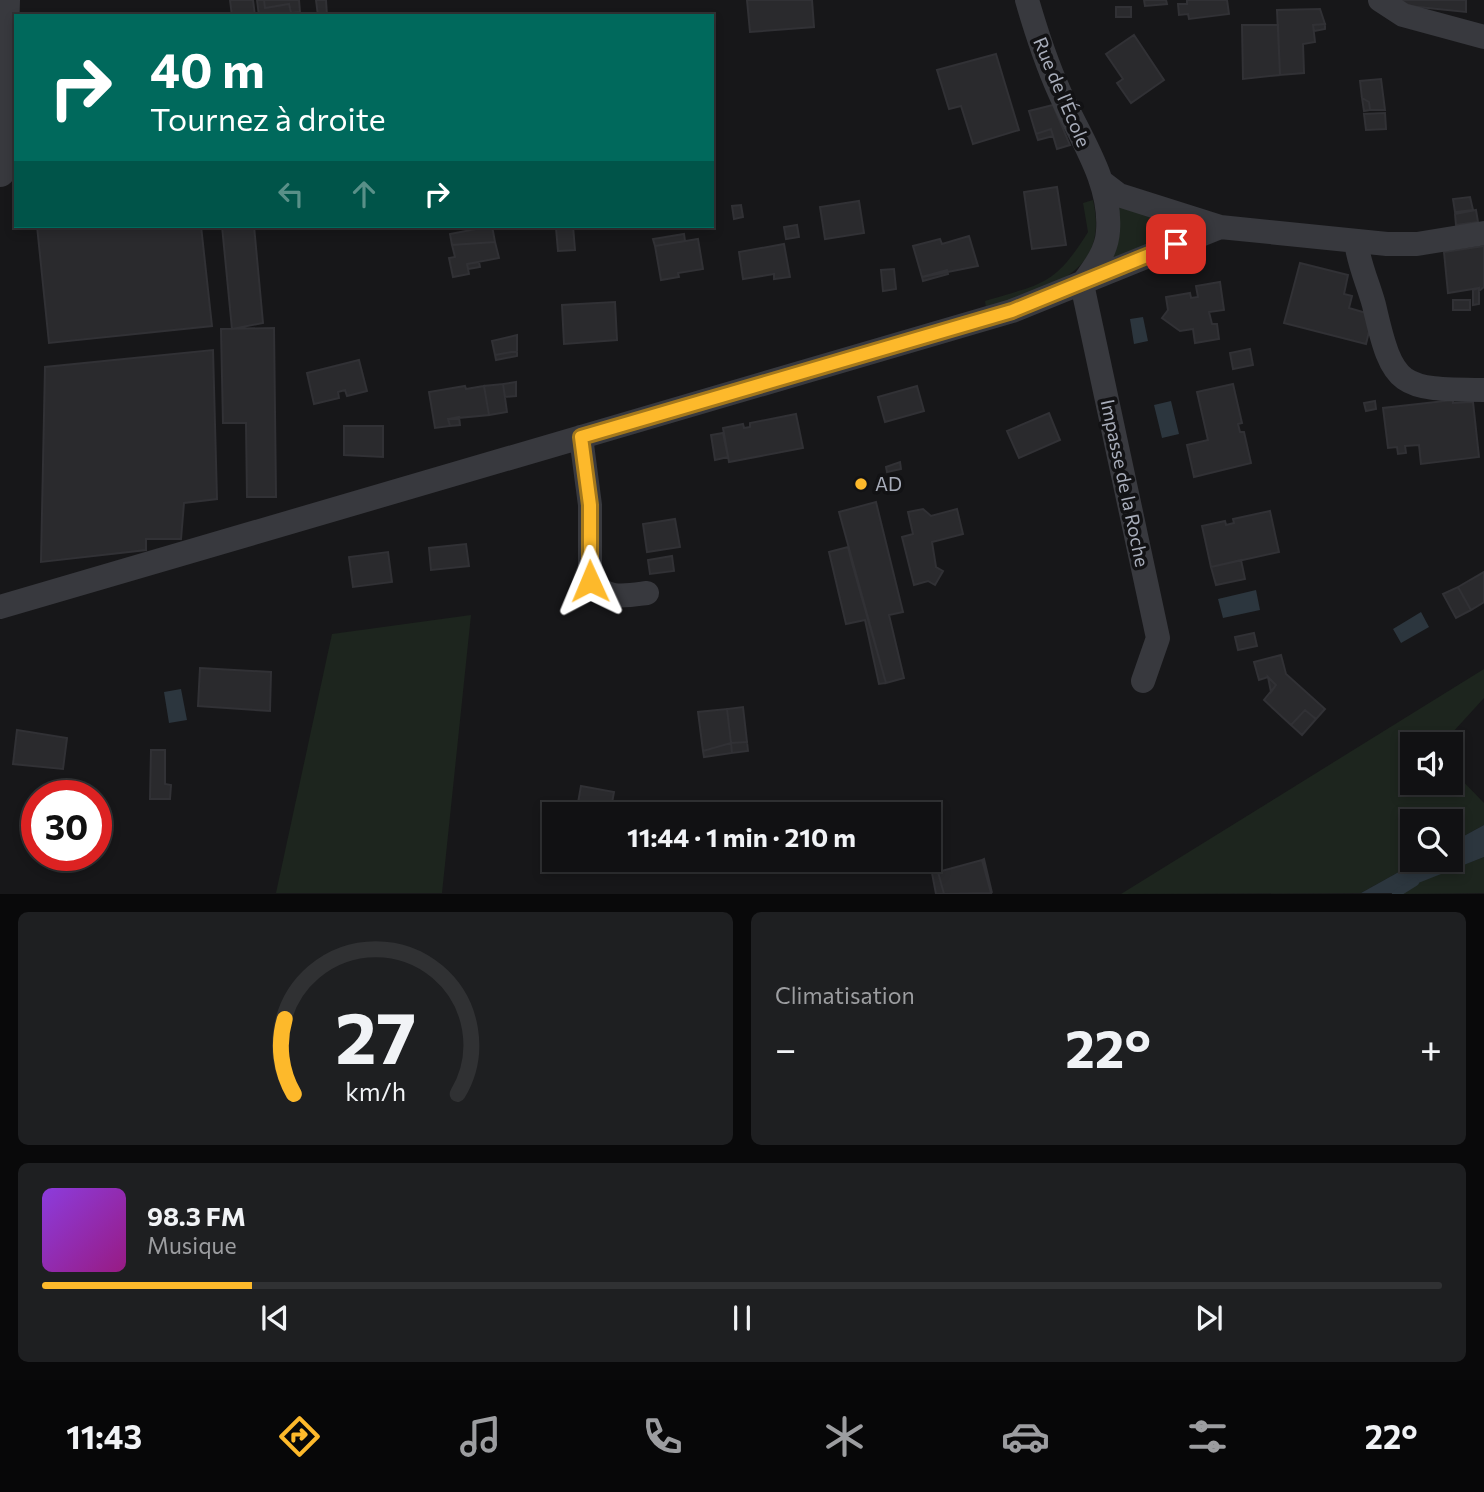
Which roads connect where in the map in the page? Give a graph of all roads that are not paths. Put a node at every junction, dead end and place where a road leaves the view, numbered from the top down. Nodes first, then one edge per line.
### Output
1 (5, 0) edge
2 (1027, 0) edge
3 (1380, 0) edge
4 (1484, 37) edge
5 (0, 172) edge
6 (1102, 182) junction
7 (1220, 227) junction
8 (1484, 233) edge
9 (1356, 242) junction
10 (1082, 284) junction
11 (1484, 390) edge
12 (581, 437) junction
13 (647, 593) dead end
14 (0, 607) edge
15 (1143, 681) dead end

1 - 5 street
2 - 6 street, Rue de l'École
3 - 4 street
6 - 7 street
6 - 10 street, Rue de l'École
7 - 9 street
7 - 10 street
8 - 9 street
9 - 11 street
10 - 12 street
10 - 15 street, Impasse de la Roche
12 - 13 street
12 - 14 street

